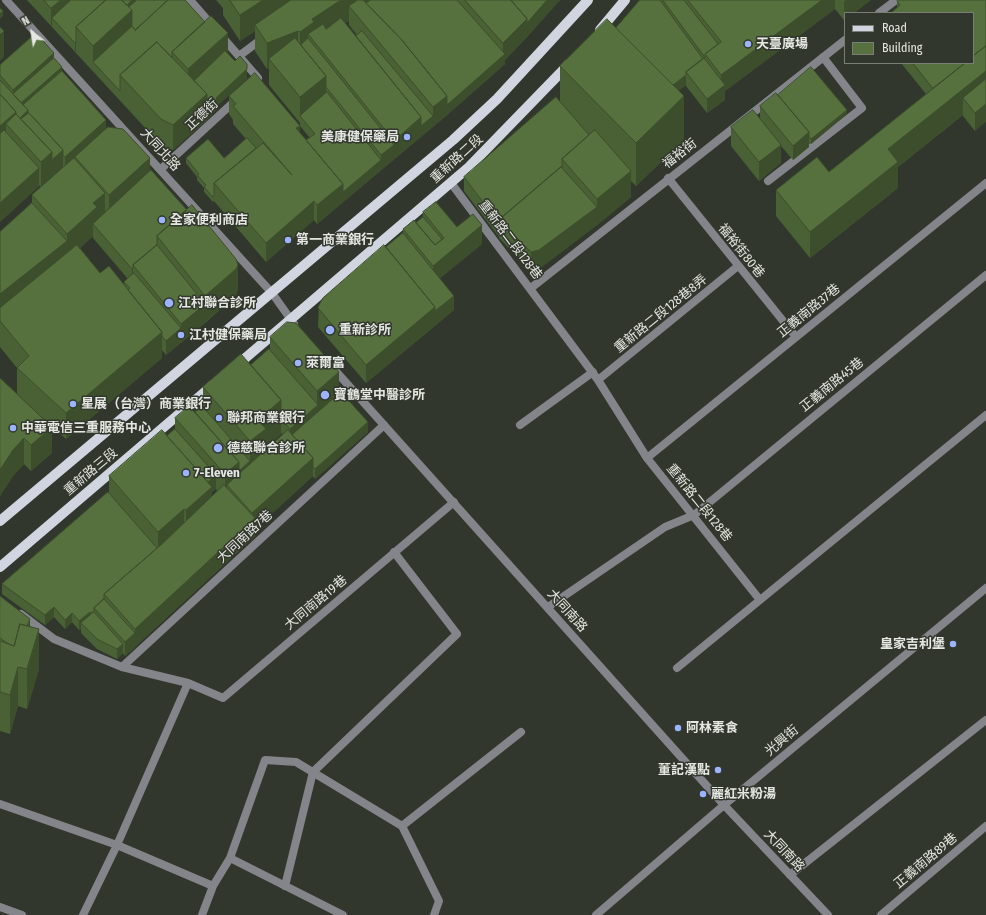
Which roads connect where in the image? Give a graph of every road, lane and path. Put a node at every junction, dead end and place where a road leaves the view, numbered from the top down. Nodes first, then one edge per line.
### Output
1 (6, 0) edge
2 (190, 0) edge
3 (588, 0) edge
4 (625, 0) edge
5 (896, 0) edge
6 (880, 12) edge
7 (271, 32) edge
8 (595, 36) edge
9 (844, 41) edge
10 (239, 56) junction
11 (823, 57) junction
12 (574, 59) edge
13 (161, 169) junction
14 (668, 178) junction
15 (768, 181) dead end
16 (451, 183) junction
17 (986, 183) edge
18 (738, 266) junction
19 (986, 275) edge
20 (531, 288) junction
21 (272, 293) junction
22 (290, 320) junction
23 (300, 331) edge
24 (796, 337) junction
25 (326, 360) edge
26 (593, 372) junction
27 (598, 380) junction
28 (986, 415) edge
29 (384, 425) junction
30 (520, 425) dead end
31 (647, 458) junction
32 (454, 502) junction
33 (694, 515) junction
34 (0, 521) edge
35 (394, 552) junction
36 (0, 567) edge
37 (986, 588) edge
38 (760, 600) junction
39 (12, 607) edge
40 (548, 607) junction
41 (122, 668) junction
42 (677, 668) dead end
43 (188, 683) junction
44 (986, 720) edge
45 (521, 732) dead end
46 (313, 772) junction
47 (0, 804) edge
48 (724, 805) junction
49 (402, 826) junction
50 (986, 826) edge
51 (117, 845) junction
52 (230, 858) junction
53 (790, 875) junction
54 (213, 886) junction
55 (285, 886) junction
56 (0, 907) edge
57 (22, 915) edge
58 (83, 915) edge
59 (202, 915) edge
60 (343, 915) edge
61 (434, 915) edge
62 (596, 915) edge
63 (828, 915) edge
64 (881, 915) edge

1 - 13 street, 大同北路
2 - 10 street, 正德街
3 - 21 main road, 重新路二段
4 - 8 main road
5 - 6 street
7 - 10 street
9 - 11 street, 福裕街
10 - 13 street, 正德街
11 - 14 street, 福裕街
11 - 15 street
12 - 16 main road, 重新路二段
13 - 21 street, 大同北路
14 - 18 street, 福裕街80巷
14 - 20 street, 福裕街
16 - 20 street, 重新路二段128巷
16 - 22 main road, 重新路二段
17 - 24 street, 正義南路37巷
18 - 24 street, 福裕街80巷
18 - 27 street, 重新路二段128巷8弄
19 - 33 street, 正義南路45巷
20 - 26 street, 重新路二段128巷
21 - 22 street, 大同北路
21 - 34 main road, 重新路三段
22 - 23 street
22 - 36 main road, 重新路三段
24 - 31 street, 正義南路37巷
25 - 29 street, 大同南路
26 - 27 street, 重新路二段128巷
26 - 30 street
27 - 31 street, 重新路二段128巷
28 - 38 street
29 - 32 street, 大同南路
29 - 41 street, 大同南路7巷
31 - 33 street, 重新路二段128巷
32 - 35 street, 大同南路19巷
32 - 40 street, 大同南路
33 - 38 street, 重新路二段128巷
33 - 40 street, 正義南路45巷
35 - 43 street, 大同南路19巷
35 - 46 street
37 - 48 street, 光興街
38 - 42 street
39 - 41 street
40 - 48 street, 大同南路
41 - 43 street
43 - 51 street
44 - 53 street
45 - 49 street
46 - 49 street
46 - 52 street
46 - 55 street
47 - 51 street
48 - 53 street, 大同南路
48 - 62 street, 光興街
49 - 61 street
50 - 64 street, 正義南路89巷
51 - 54 street
51 - 58 street
52 - 54 street
52 - 55 street
53 - 63 street, 大同南路
54 - 59 street
55 - 60 street
56 - 57 street

